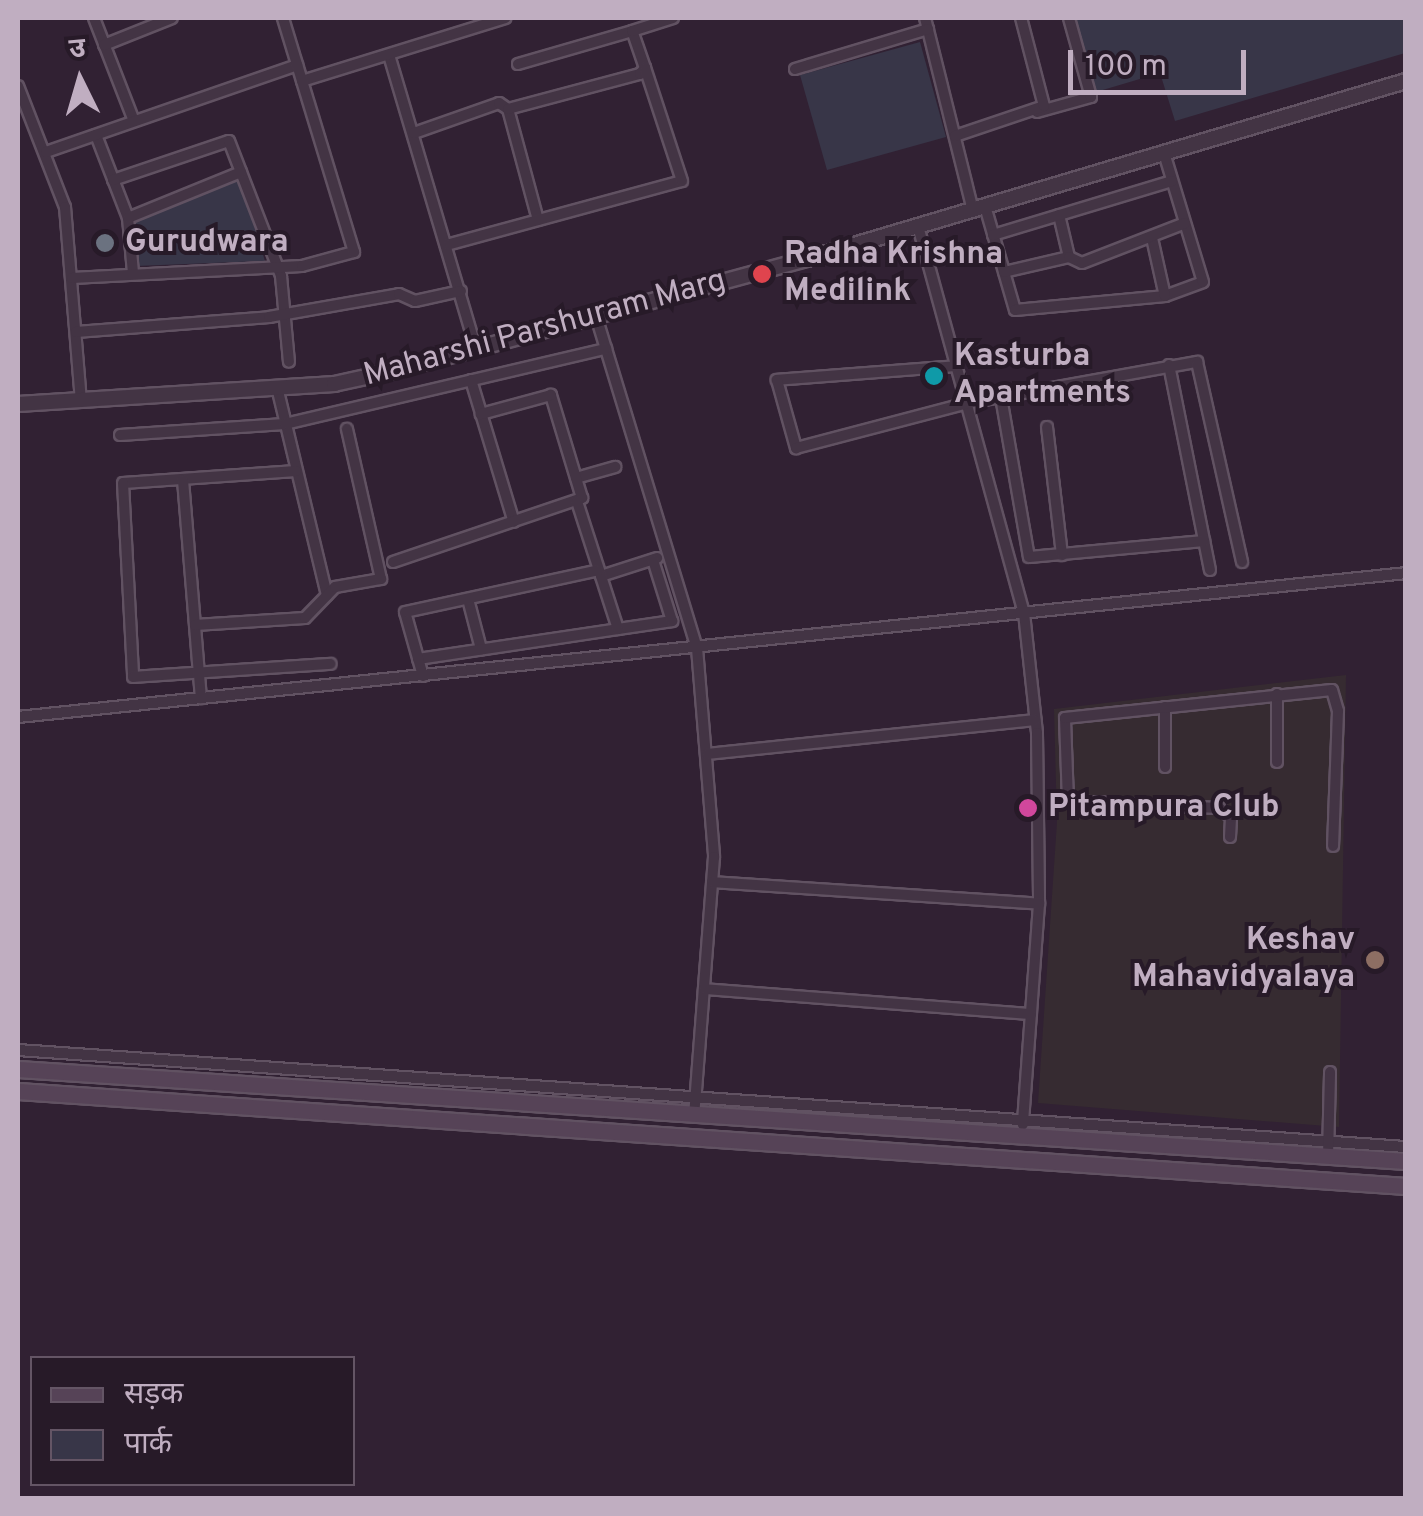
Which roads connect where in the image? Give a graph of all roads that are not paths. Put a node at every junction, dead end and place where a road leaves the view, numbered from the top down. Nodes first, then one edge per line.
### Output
1 (94, 18) edge
2 (172, 18) edge
3 (283, 18) edge
4 (505, 18) edge
5 (673, 18) edge
6 (1021, 18) edge
7 (1069, 18) edge
8 (467, 23) edge
9 (927, 23) edge
10 (632, 31) junction
11 (104, 45) junction
12 (389, 55) junction
13 (518, 64) dead end
14 (297, 65) junction
15 (645, 68) junction
16 (795, 70) dead end
17 (302, 81) junction
18 (1406, 81) edge
19 (18, 86) edge
20 (508, 108) junction
21 (1036, 112) junction
22 (134, 121) junction
23 (414, 133) junction
24 (96, 135) junction
25 (955, 136) junction
26 (46, 152) junction
27 (1164, 154) junction
28 (241, 172) junction
29 (113, 180) junction
30 (1172, 181) junction
31 (979, 208) junction
32 (1059, 215) junction
33 (128, 218) junction
34 (538, 220) junction
35 (1185, 223) junction
36 (918, 226) junction
37 (993, 235) junction
38 (1152, 238) junction
39 (450, 244) junction
40 (1069, 257) junction
41 (278, 266) junction
42 (1004, 272) junction
43 (132, 273) junction
44 (72, 278) junction
45 (462, 291) junction
46 (1166, 296) junction
47 (284, 316) junction
48 (596, 316) junction
49 (76, 332) junction
50 (476, 348) junction
51 (606, 349) junction
52 (288, 362) dead end
53 (1170, 365) junction
54 (957, 366) junction
55 (471, 380) junction
56 (276, 387) junction
57 (1000, 397) junction
58 (80, 400) junction
59 (968, 403) junction
60 (18, 404) edge
61 (481, 414) junction
62 (285, 424) junction
63 (1047, 428) dead end
64 (347, 429) dead end
65 (120, 434) dead end
66 (615, 468) dead end
67 (296, 471) junction
68 (576, 478) junction
69 (182, 480) junction
70 (577, 501) junction
71 (514, 522) junction
72 (1204, 540) junction
73 (668, 555) junction
74 (1062, 555) junction
75 (1029, 557) junction
76 (652, 560) junction
77 (1011, 560) junction
78 (393, 562) dead end
79 (1242, 562) dead end
80 (1210, 570) dead end
81 (600, 573) junction
82 (1406, 573) edge
83 (327, 598) junction
84 (468, 599) junction
85 (1024, 613) junction
86 (195, 625) junction
87 (618, 629) junction
88 (696, 648) junction
89 (481, 649) junction
90 (418, 658) junction
91 (331, 664) dead end
92 (199, 675) junction
93 (423, 676) junction
94 (1277, 694) junction
95 (201, 698) junction
96 (1165, 707) junction
97 (18, 718) edge
98 (1035, 720) junction
99 (707, 754) junction
100 (1277, 762) dead end
101 (1165, 767) dead end
102 (1230, 837) dead end
103 (1334, 846) dead end
104 (712, 882) junction
105 (1039, 904) junction
106 (704, 990) junction
107 (1031, 1014) junction
108 (18, 1050) edge
109 (18, 1069) edge
110 (1330, 1072) dead end
111 (18, 1091) edge
112 (696, 1096) junction
113 (694, 1116) junction
114 (1022, 1129) junction
115 (1092, 1141) junction
116 (1406, 1147) edge
117 (1328, 1148) junction
118 (1406, 1161) edge
119 (1090, 1166) junction
120 (1406, 1186) edge

1 - 11 street
2 - 11 street
3 - 14 street
4 - 8 street
5 - 10 street
6 - 21 street
7 - 21 street
8 - 12 street
9 - 16 street
9 - 25 street
10 - 13 street
10 - 15 street
11 - 22 street
12 - 17 street
12 - 23 street
14 - 17 street
14 - 22 street
15 - 20 street
15 - 34 street
17 - 41 street
18 - 27 street, Maharshi Parshuram Marg
19 - 26 street
20 - 23 street
20 - 34 street
21 - 25 street
22 - 24 street
23 - 39 street
24 - 26 street
24 - 29 street
25 - 31 street
26 - 44 street
27 - 30 street
27 - 31 street, Maharshi Parshuram Marg
28 - 29 street
28 - 33 street
28 - 41 street
29 - 33 street
30 - 32 street
30 - 35 street
31 - 36 street, Maharshi Parshuram Marg
31 - 37 street
32 - 37 street
32 - 40 street
33 - 43 street
34 - 39 street
35 - 38 street
35 - 46 street
36 - 48 street, Maharshi Parshuram Marg
36 - 54 street
37 - 42 street
38 - 40 street
38 - 46 street
39 - 45 street
40 - 42 street
41 - 43 street
41 - 47 street
42 - 46 street
43 - 44 street
44 - 49 street
45 - 47 street
45 - 50 street
47 - 49 street
47 - 52 street
48 - 50 street, Maharshi Parshuram Marg
48 - 51 street
49 - 58 street
50 - 56 street, Maharshi Parshuram Marg
51 - 55 street
51 - 73 street
53 - 57 street
53 - 72 street
53 - 79 street
54 - 59 street
54 - 59 street
55 - 61 street
55 - 62 street
56 - 58 street, Maharshi Parshuram Marg
56 - 62 street
57 - 59 street
57 - 75 street
58 - 60 street, Maharshi Parshuram Marg
59 - 77 street
61 - 68 street
61 - 71 street
62 - 65 street
62 - 67 street
63 - 74 street
64 - 83 street
66 - 68 street
67 - 69 street
67 - 83 street
68 - 70 street
69 - 86 street
69 - 92 street
70 - 71 street
70 - 81 street
71 - 78 street
72 - 74 street
72 - 80 street
73 - 76 street
73 - 88 street
74 - 75 street
75 - 77 street
76 - 81 street
76 - 87 street
77 - 85 street
81 - 84 street
81 - 87 street
82 - 85 street
83 - 86 street
84 - 89 street
84 - 90 street
85 - 88 street
85 - 98 street
86 - 92 street
87 - 89 street
88 - 93 street
88 - 99 street
89 - 90 street
90 - 93 street
91 - 92 street
92 - 95 street
93 - 95 street
94 - 96 street
94 - 100 street
94 - 103 street
95 - 97 street
96 - 101 street
96 - 102 street
98 - 99 street
98 - 105 street
99 - 104 street
104 - 105 street
104 - 106 street
105 - 107 street
106 - 107 street
106 - 112 street
107 - 114 street
108 - 112 street
109 - 113 main road
110 - 117 street
111 - 119 main road
112 - 113 street
112 - 114 street
113 - 114 main road
114 - 115 main road
114 - 117 street
115 - 117 main road
115 - 119 main road
116 - 117 street
117 - 118 main road
119 - 120 main road

